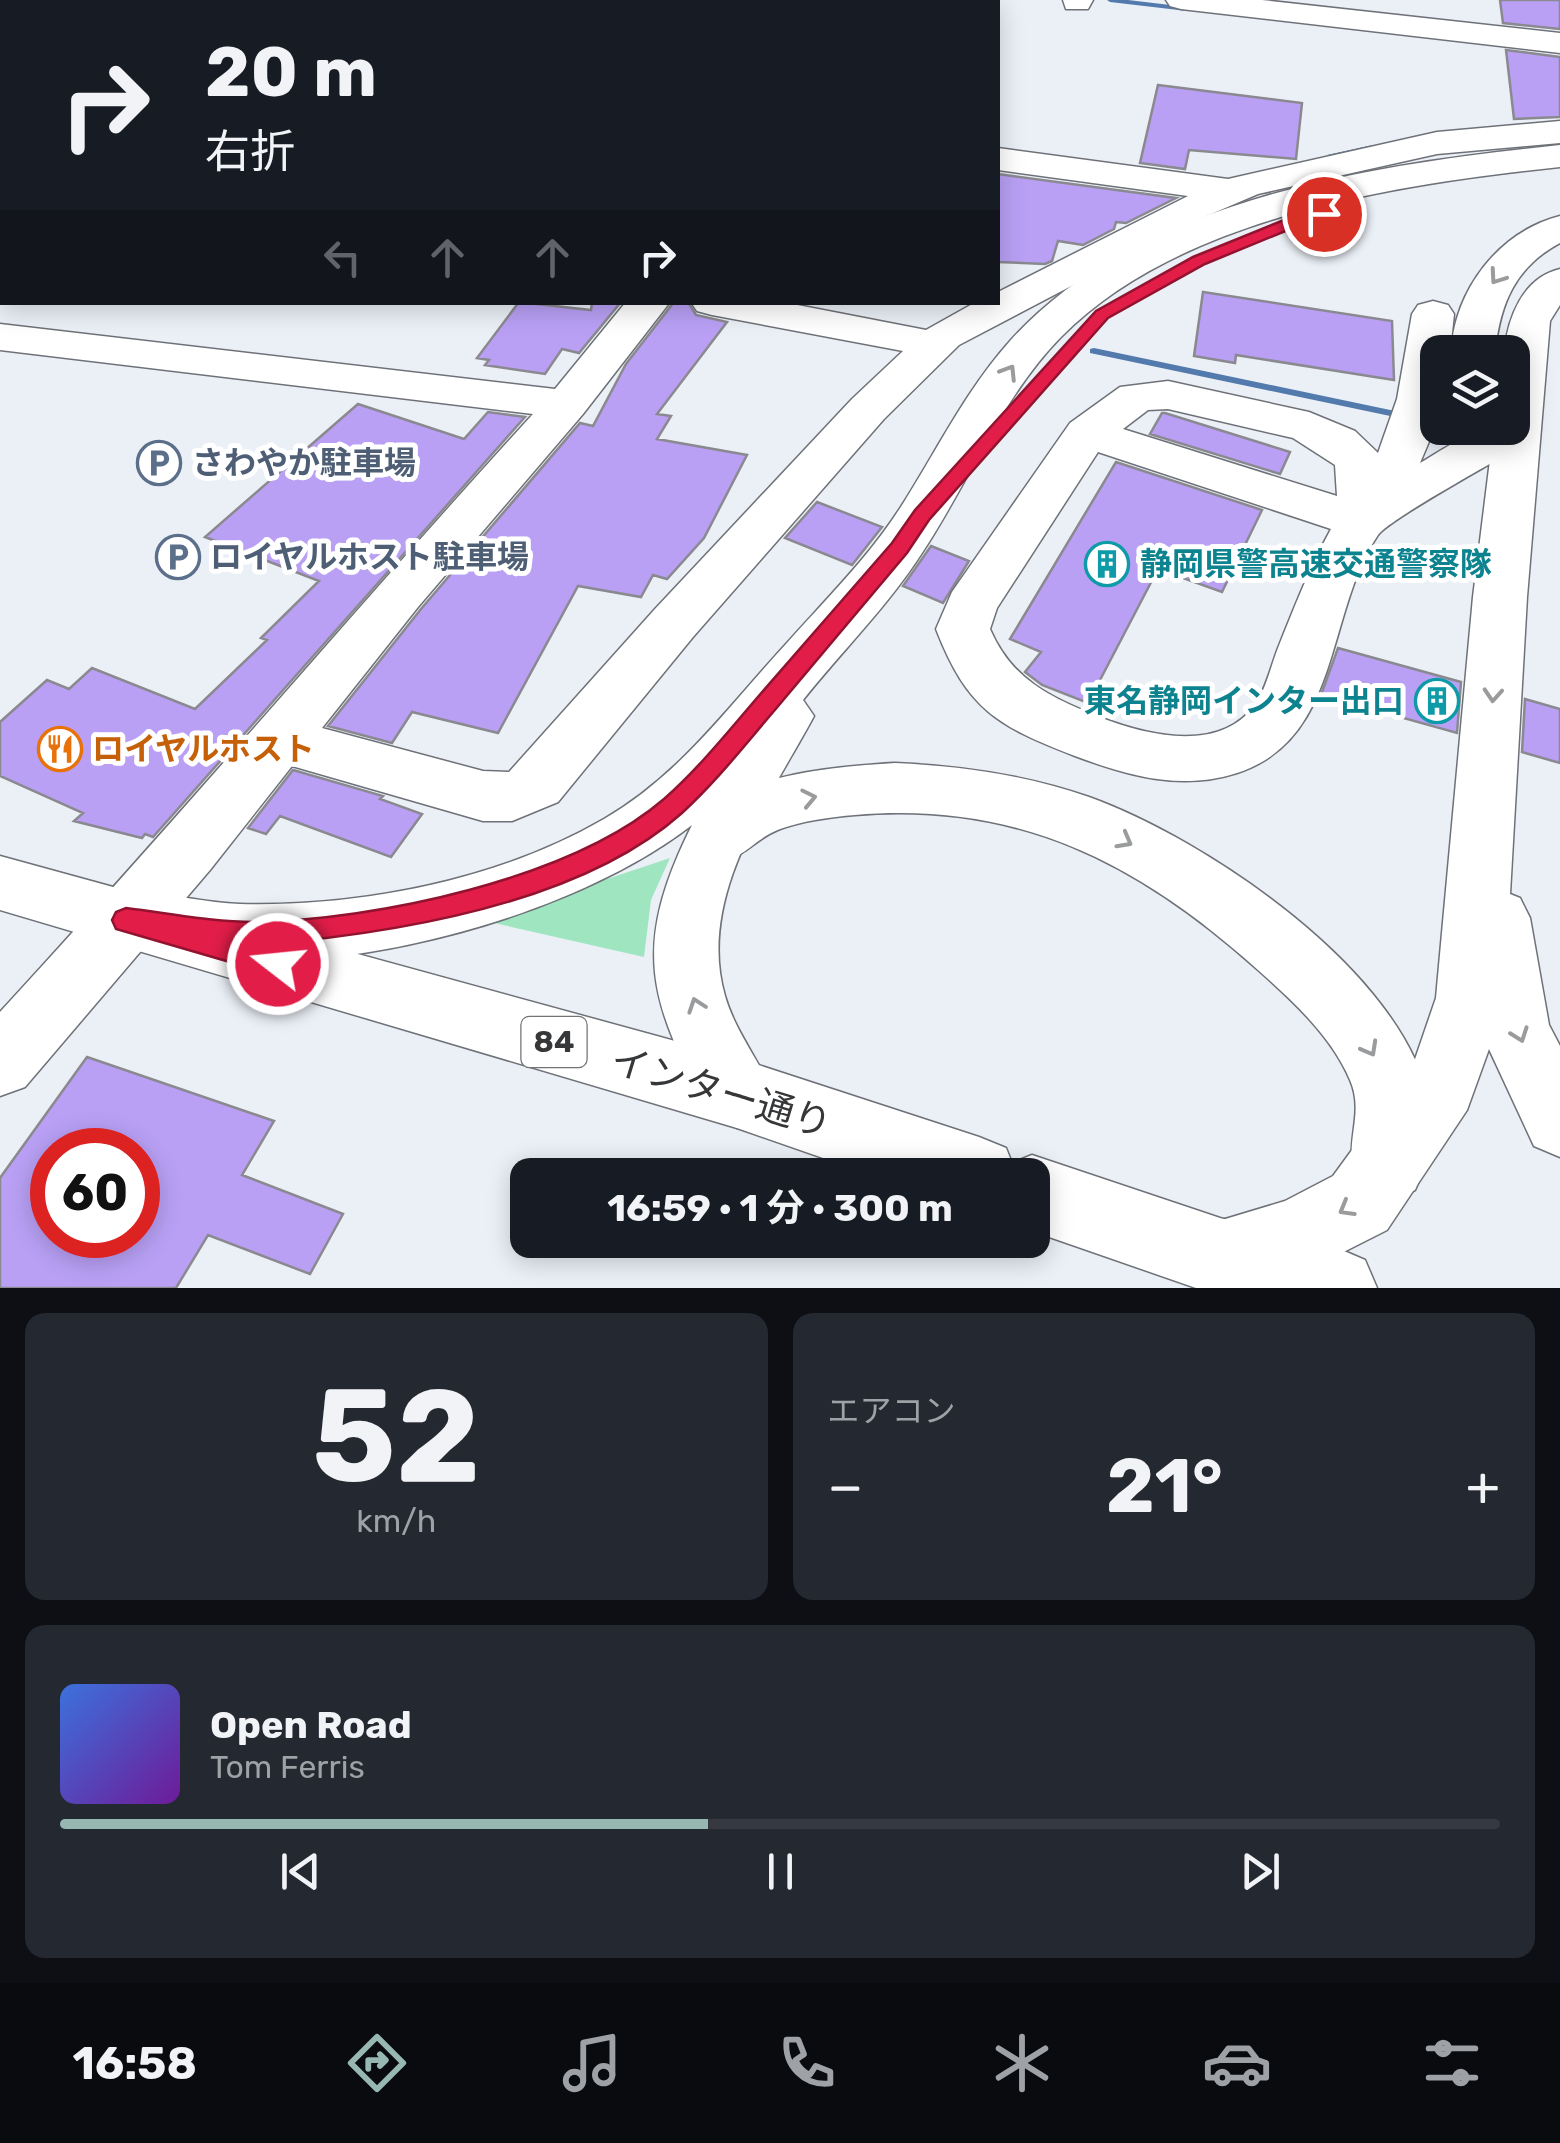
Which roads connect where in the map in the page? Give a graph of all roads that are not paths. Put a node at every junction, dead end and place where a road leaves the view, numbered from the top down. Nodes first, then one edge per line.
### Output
1 (1181, 0) edge
2 (1560, 43) edge
3 (1560, 132) edge
4 (1560, 156) edge
5 (1000, 159) edge
6 (1560, 182) edge
7 (1232, 191) junction
8 (1560, 228) edge
9 (1560, 280) edge
10 (1000, 295) edge
11 (647, 305) edge
12 (728, 305) edge
13 (970, 309) edge
14 (1433, 314) dead end
15 (1476, 335) edge
16 (0, 337) edge
17 (934, 344) junction
18 (568, 404) junction
19 (1086, 433) junction
20 (1470, 445) edge
21 (1483, 445) edge
22 (922, 515) junction
23 (1360, 521) junction
24 (1500, 597) junction
25 (835, 624) junction
26 (281, 740) junction
27 (721, 836) junction
28 (1483, 836) junction
29 (0, 883) edge
30 (126, 920) junction
31 (0, 1064) edge
32 (737, 1093) junction
33 (1560, 1121) edge
34 (928, 1158) edge
35 (1389, 1164) junction
36 (1050, 1201) edge
37 (1219, 1272) edge
38 (1337, 1288) edge

1 - 2 main road
3 - 7 main road
22 -> 4 main road
5 - 7 main road
6 - 22 main road
7 - 10 main road
8 -> 15 main road
9 - 24 main road
11 - 18 main road
12 - 17 main road
13 - 17 main road
14 - 23 main road
16 - 18 main road
17 - 26 main road
18 - 26 main road
19 - 23 main road
19 - 23 main road
19 - 23 main road
20 - 23 main road
21 - 24 main road
22 - 25 main road
24 -> 28 main road
25 - 27 main road
25 - 30 main road
26 - 30 main road
32 -> 27 main road
27 -> 35 main road
28 -> 33 main road
28 - 35 main road
29 - 30 main road, インター通り / 84
30 - 31 main road
30 - 32 main road, インター通り / 84
32 - 34 main road, インター通り / 84
35 -> 37 main road
36 - 37 main road
37 - 38 main road

